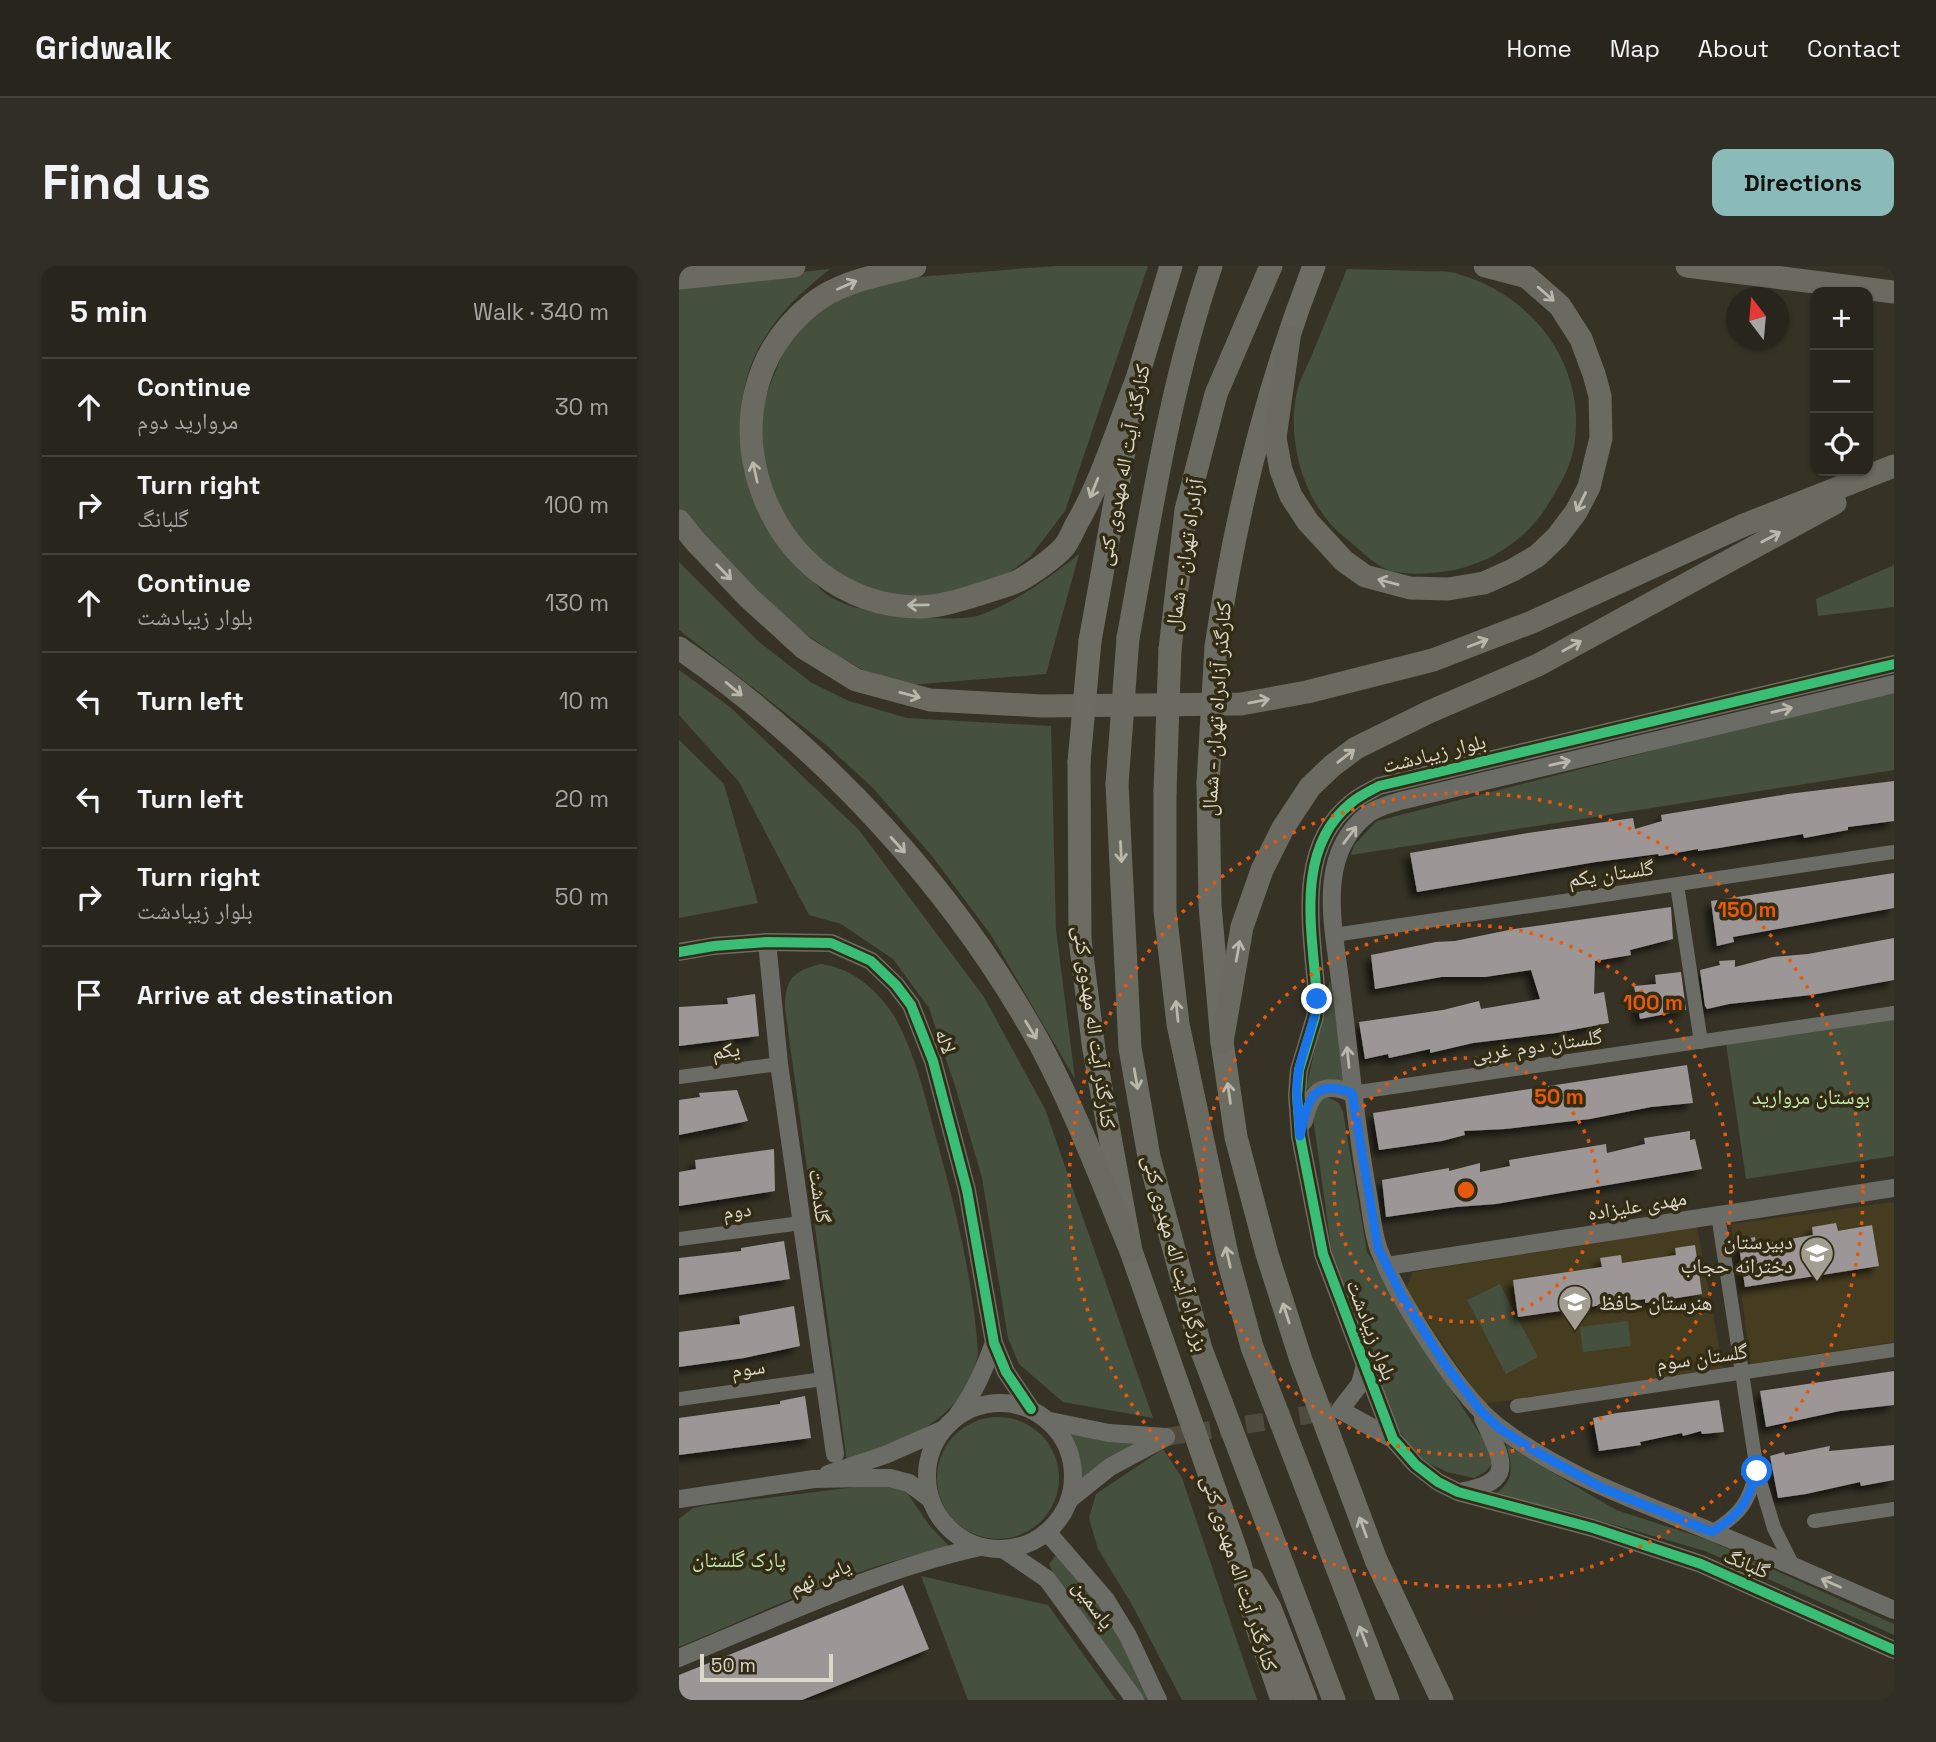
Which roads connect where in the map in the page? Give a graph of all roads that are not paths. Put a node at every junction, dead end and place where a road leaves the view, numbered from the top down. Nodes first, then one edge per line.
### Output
1 (794, 266) edge
2 (915, 266) edge
3 (1171, 266) edge
4 (1211, 266) edge
5 (1271, 266) edge
6 (1314, 266) edge
7 (1485, 266) edge
8 (1687, 266) edge
9 (679, 278) edge
10 (1894, 292) edge
11 (1289, 338) junction
12 (1137, 379) junction
13 (1894, 469) edge
14 (679, 521) edge
15 (679, 648) edge
16 (1894, 664) edge
17 (1894, 684) edge
18 (1117, 784) joint
19 (1894, 852) edge
20 (1677, 885) junction
21 (1334, 935) junction
22 (767, 942) junction
23 (679, 952) edge
24 (1894, 1013) edge
25 (1222, 1042) junction
26 (1701, 1042) junction
27 (779, 1065) junction
28 (679, 1077) edge
29 (1352, 1093) junction
30 (1300, 1136) junction
31 (1894, 1188) edge
32 (1718, 1215) junction
33 (801, 1223) junction
34 (679, 1239) edge
35 (1131, 1251) junction
36 (1387, 1266) junction
37 (994, 1343) junction
38 (1894, 1350) edge
39 (1365, 1365) junction
40 (1742, 1372) junction
41 (823, 1379) junction
42 (679, 1399) edge
43 (1517, 1406) dead end
44 (1031, 1409) junction
45 (1481, 1411) junction
46 (955, 1417) junction
47 (1050, 1422) junction
48 (942, 1430) junction
49 (1393, 1439) junction
50 (835, 1454) dead end
51 (1757, 1471) junction
52 (814, 1479) junction
53 (1458, 1492) junction
54 (929, 1498) junction
55 (679, 1499) edge
56 (1070, 1499) junction
57 (1894, 1509) edge
58 (1814, 1521) dead end
59 (1048, 1532) junction
60 (1712, 1532) junction
61 (980, 1547) junction
62 (1003, 1549) junction
63 (1237, 1553) junction
64 (1375, 1560) junction
65 (1793, 1566) junction
66 (1894, 1610) edge
67 (1894, 1650) edge
68 (679, 1658) edge
69 (1135, 1700) edge
70 (1158, 1700) edge
71 (1282, 1700) edge
72 (1306, 1700) edge
73 (1334, 1700) edge
74 (1388, 1700) edge
75 (1426, 1700) edge
76 (1443, 1700) edge

1 - 9 highway
12 -> 2 highway
3 - 12 main road, کنارگذر آیت اله مهدوی کنی
4 - 18 highway, آزادراه تهران - شمال, bridge
74 -> 5 highway, آزادراه تهران - شمال, bridge
6 - 11 main road, کنارگذر آزادراه تهران - شمال
7 -> 11 highway
8 - 10 highway
11 - 25 main road, کنارگذر آزادراه تهران - شمال, bridge
12 - 35 main road, کنارگذر آیت اله مهدوی کنی, bridge
14 -> 13 highway
25 -> 13 highway
15 -> 35 highway
16 - 30 street, بلوار زیبادشت
21 -> 17 street, بلوار زیبادشت
18 -> 73 highway, بزرگراه آیت اله مهدوی کنی
19 - 20 street, گلستان یکم
20 - 21 street, گلستان یکم
20 - 26 street
29 -> 21 street, بلوار زیبادشت
22 - 23 street, لاله
22 - 27 street, گلدشت
22 - 37 street, لاله
24 - 26 street, گلستان دوم غربی
64 -> 25 main road
26 - 29 street, گلستان دوم غربی
27 - 28 street, یکم
27 - 33 street, گلدشت
29 - 30 street
29 - 36 street, بلوار زیبادشت
30 - 39 street, بلوار زیبادشت
31 - 32 street, مهدی علیزاده
32 - 36 street, مهدی علیزاده
32 - 40 street
33 - 34 street, دوم
33 - 41 street, گلدشت
35 - 63 main road, کنارگذر آیت اله مهدوی کنی
36 - 45 street, بلوار زیبادشت
37 - 44 street, لاله
37 - 46 street
38 - 40 street, گلستان سوم
39 - 49 street, بلوار زیبادشت
39 - 49 street
40 - 43 street, گلستان سوم
40 - 51 street
41 - 42 street, سوم
41 - 50 street, گلدشت
44 - 46 street
44 - 47 street
45 - 53 street
45 - 60 street, گلبانگ
46 - 48 street
47 - 56 street
47 - 56 street
48 - 52 street
48 - 54 street
49 - 53 street, بلوار زیبادشت
51 - 60 street
51 - 65 street
52 - 54 street
52 - 55 street
53 - 67 street, گلبانگ
54 - 61 street
56 - 59 street
57 - 58 street
59 - 62 street
59 - 70 street, یاسمین
60 - 65 street, گلبانگ
61 - 62 street
61 - 68 street, یاس نهم
62 - 69 street, یاسمین
63 - 71 main road, کنارگذر آیت اله مهدوی کنی
63 - 72 main road
64 - 75 main road
64 - 76 main road
66 -> 65 street, گلبانگ

